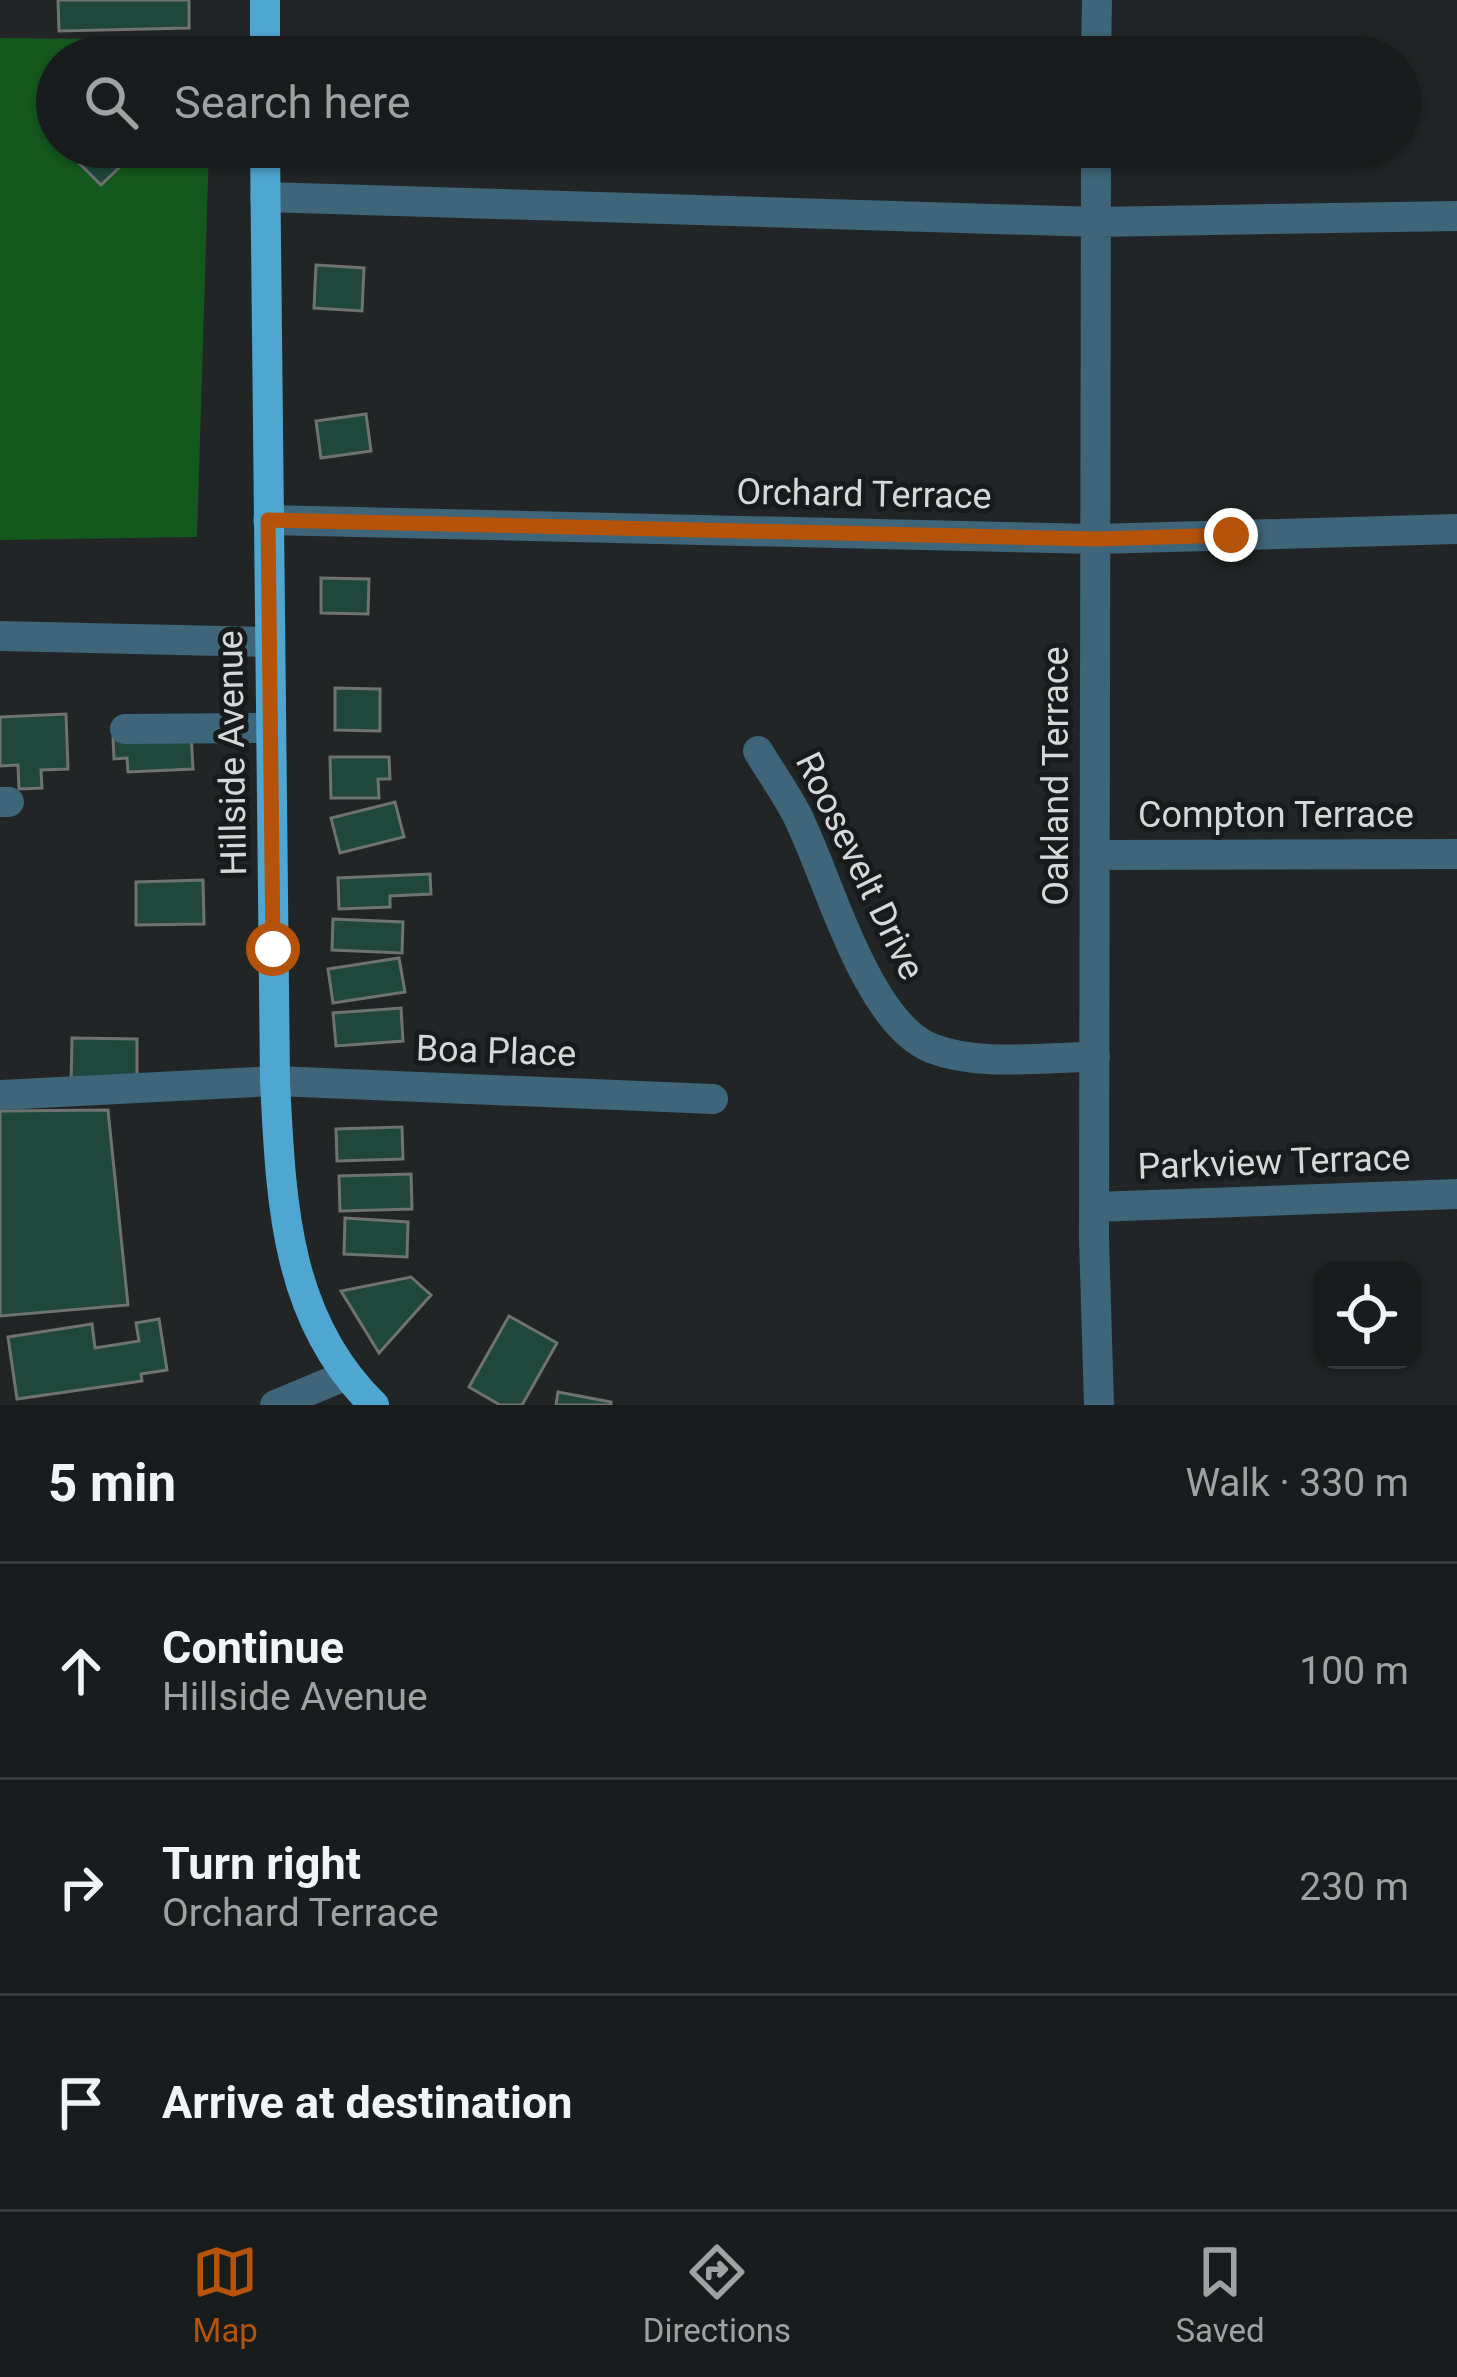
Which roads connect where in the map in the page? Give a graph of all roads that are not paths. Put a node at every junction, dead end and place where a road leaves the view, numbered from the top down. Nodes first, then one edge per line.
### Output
1 (266, 0) edge
2 (1096, 0) edge
3 (266, 36) edge
4 (1096, 36) edge
5 (266, 168) edge
6 (1096, 168) edge
7 (266, 197) junction
8 (1457, 216) edge
9 (1096, 222) junction
10 (268, 520) junction
11 (1457, 529) edge
12 (1096, 539) junction
13 (0, 636) edge
14 (269, 642) junction
15 (270, 728) junction
16 (125, 729) dead end
17 (758, 751) dead end
18 (1457, 854) edge
19 (1095, 855) junction
20 (1095, 1057) junction
21 (275, 1081) junction
22 (0, 1095) edge
23 (713, 1099) dead end
24 (1457, 1194) edge
25 (1095, 1207) junction
26 (347, 1375) junction
27 (275, 1405) edge
28 (374, 1405) edge
29 (1099, 1405) edge

1 - 3 main road
2 - 4 street
5 - 7 main road, Hillside Avenue
6 - 9 street, Oakland Terrace
7 - 9 street
7 - 10 main road, Hillside Avenue
8 - 9 street
9 - 12 street, Oakland Terrace
10 - 12 street, Orchard Terrace
10 - 14 main road, Hillside Avenue
11 - 12 street, Orchard Terrace
12 - 19 street, Oakland Terrace
13 - 14 street
14 - 15 main road, Hillside Avenue
15 - 16 street
15 - 21 main road, Hillside Avenue
17 - 20 street, Roosevelt Drive
18 - 19 street, Compton Terrace
19 - 20 street, Oakland Terrace
20 - 25 street, Oakland Terrace
21 - 22 street, Boa Place
21 - 23 street, Boa Place
21 - 26 main road, Hillside Avenue
24 - 25 street, Parkview Terrace
25 - 29 street, Oakland Terrace
26 - 27 street
26 - 28 main road, Hillside Avenue

